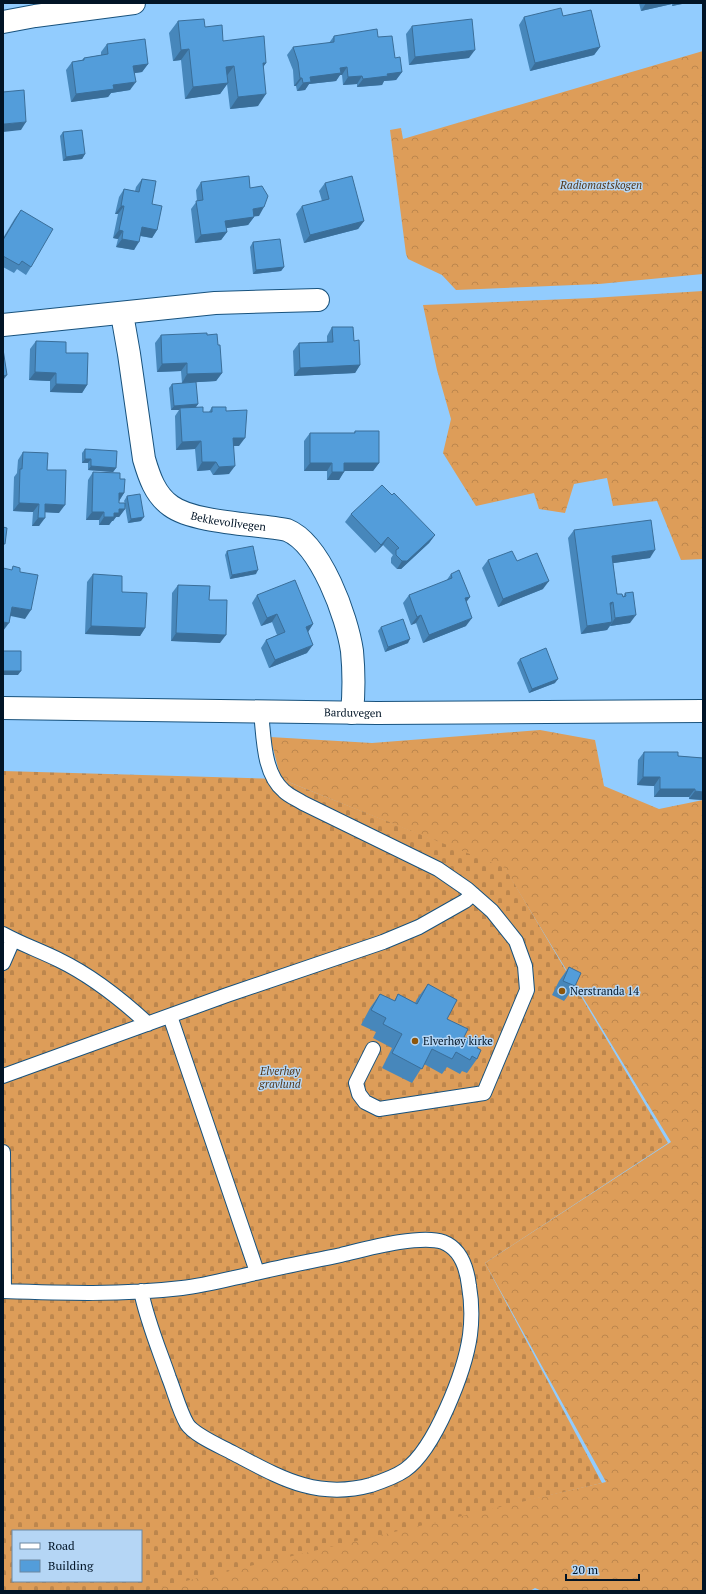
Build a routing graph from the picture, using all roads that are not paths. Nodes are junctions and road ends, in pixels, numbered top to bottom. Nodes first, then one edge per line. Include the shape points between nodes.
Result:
1 (134, 3) edge
2 (3, 22) edge
3 (318, 300) dead end
4 (122, 314) junction
5 (3, 325) edge
6 (3, 708) edge
7 (703, 711) edge
8 (261, 712) junction
9 (352, 712) junction
10 (473, 894) junction
11 (8, 937) edge
12 (3, 963) edge
13 (170, 1016) junction
14 (148, 1024) junction
15 (372, 1049) dead end
16 (3, 1076) edge
17 (3, 1152) edge
18 (257, 1272) junction
19 (4, 1291) edge
20 (141, 1291) junction

1 - 2 street
3 - 4 street via 215,303
4 - 5 street
4 - 9 street, Bekkevollvegen via 144,459 148,475 157,491 177,510 202,518 287,530 295,533 307,544 326,576 347,628 352,651
6 - 8 street, Barduvegen
7 - 9 street, Barduvegen
8 - 9 street, Barduvegen
8 - 10 lane via 267,759 272,776 284,791 303,803 438,869
10 - 13 lane via 419,927 383,942
10 - 15 lane via 492,911 516,941 525,966 527,990 484,1093 380,1109 365,1102 356,1083
11 - 12 lane via 6,959
11 - 14 lane via 59,960 100,984
13 - 14 lane
13 - 18 lane
14 - 16 lane
17 - 19 lane
18 - 20 lane via 211,1284
18 - 20 lane via 410,1241 438,1241 456,1251 464,1265 471,1300 468,1346 437,1428 422,1454 406,1469 387,1480 367,1486 338,1490 316,1489 288,1480 201,1435 191,1428 182,1412 151,1327
19 - 20 lane

